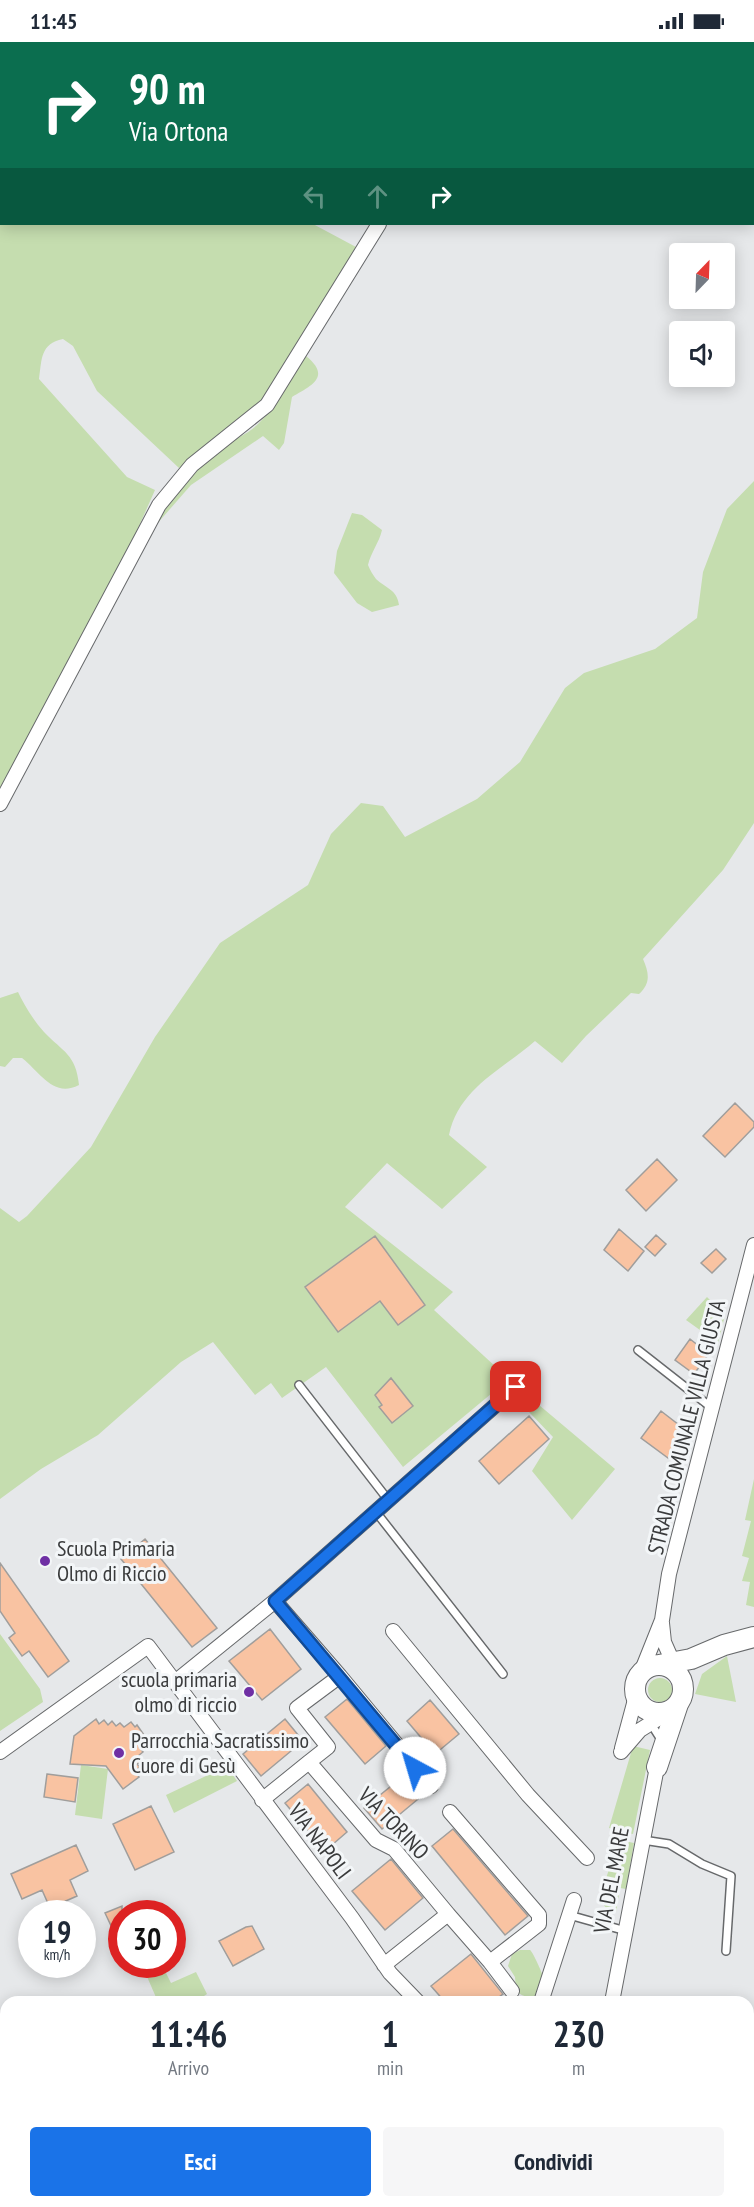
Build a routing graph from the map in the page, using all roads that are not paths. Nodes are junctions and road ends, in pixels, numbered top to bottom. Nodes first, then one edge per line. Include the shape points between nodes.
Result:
1 (378, 225) edge
2 (0, 804) edge
3 (754, 1245) edge
4 (638, 1350) dead end
5 (299, 1385) dead end
6 (516, 1387) dead end
7 (712, 1408) junction
8 (389, 1501) junction
9 (376, 1512) junction
10 (275, 1601) junction
11 (662, 1620) junction
12 (393, 1631) dead end
13 (754, 1637) edge
14 (709, 1653) junction
15 (661, 1670) junction
16 (503, 1674) dead end
17 (340, 1676) junction
18 (176, 1682) junction
19 (636, 1696) junction
20 (677, 1703) junction
21 (0, 1752) edge
22 (309, 1762) junction
23 (657, 1767) joint
24 (430, 1786) dead end
25 (262, 1800) junction
26 (450, 1812) dead end
27 (643, 1840) junction
28 (587, 1858) dead end
29 (574, 1900) dead end
30 (448, 1914) junction
31 (569, 1915) junction
32 (626, 1931) junction
33 (726, 1951) dead end
34 (490, 1962) junction
35 (384, 1965) junction
36 (512, 1991) dead end
37 (412, 1996) edge
38 (543, 1996) edge
39 (613, 1996) edge

1 - 2 street via 267,405 192,465 159,505
3 - 7 street, STRADA COMUNALE VILLA GIUSTA
4 - 7 lane
5 - 8 lane
6 - 8 street
7 - 11 street, STRADA COMUNALE VILLA GIUSTA via 669,1574
8 - 9 street
9 - 10 street
9 - 16 lane
10 - 17 street
10 - 18 street
11 - 15 street
11 - 15 street
12 - 28 street via 528,1795
13 - 14 street
14 - 15 street
14 - 20 street via 695,1666
15 - 19 street via 636,1681
15 - 20 street via 683,1690
17 - 22 street via 297,1708 328,1747
17 - 24 street
18 - 21 street, VIA NAPOLI via 148,1646
18 - 25 street, VIA NAPOLI
19 - 20 street via 650,1712 665,1713
19 - 20 street via 621,1752 640,1730
20 - 23 street via 660,1736
22 - 25 street
22 - 30 street, VIA TORINO via 376,1840 394,1849
23 - 27 street, VIA DEL MARE
25 - 35 street, VIA NAPOLI
26 - 34 street via 539,1915 539,1924
27 - 32 street, VIA DEL MARE
27 - 33 lane via 669,1844 731,1876
29 - 31 street
30 - 34 street, VIA TORINO
30 - 35 street
31 - 32 lane
31 - 38 street
32 - 39 street, VIA DEL MARE
34 - 36 street, VIA TORINO
35 - 37 street, VIA NAPOLI

